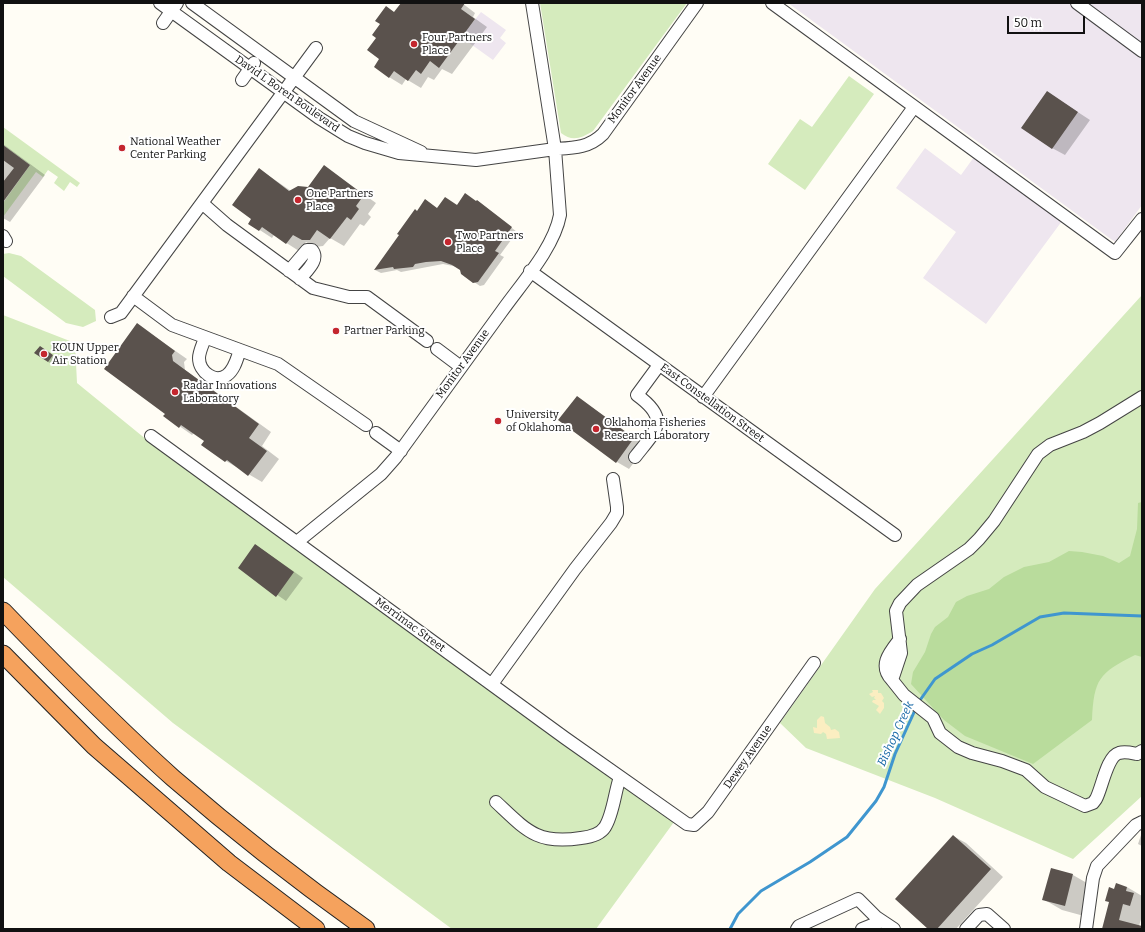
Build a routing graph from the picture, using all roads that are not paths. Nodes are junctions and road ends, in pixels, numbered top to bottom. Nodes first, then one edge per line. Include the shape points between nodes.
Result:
1 (160, 3) edge
2 (192, 3) edge
3 (532, 3) edge
4 (697, 3) edge
5 (772, 3) edge
6 (1077, 3) edge
7 (174, 7) edge
8 (163, 23) dead end
9 (316, 48) dead end
10 (1142, 51) edge
11 (261, 54) junction
12 (250, 69) junction
13 (294, 79) junction
14 (242, 80) dead end
15 (283, 93) junction
16 (914, 107) junction
17 (342, 113) junction
18 (332, 127) junction
19 (555, 149) junction
20 (426, 154) junction
21 (202, 203) junction
22 (1142, 219) edge
23 (289, 271) junction
24 (530, 272) junction
25 (300, 279) junction
26 (133, 296) junction
27 (111, 317) dead end
28 (205, 338) junction
29 (427, 341) dead end
30 (437, 349) dead end
31 (240, 350) junction
32 (659, 365) junction
33 (461, 367) junction
34 (703, 397) junction
35 (1142, 397) edge
36 (366, 425) dead end
37 (376, 433) dead end
38 (151, 436) dead end
39 (401, 451) junction
40 (635, 457) dead end
41 (613, 479) dead end
42 (895, 535) dead end
43 (297, 542) junction
44 (3, 611) edge
45 (3, 654) edge
46 (814, 663) dead end
47 (492, 684) junction
48 (1140, 754) edge
49 (620, 777) junction
50 (496, 802) dead end
51 (670, 813) joint
52 (1142, 822) edge
53 (882, 921) junction
54 (316, 929) edge
55 (366, 929) edge
56 (797, 929) edge
57 (862, 929) edge
58 (894, 929) edge
59 (966, 929) edge
60 (1004, 929) edge
61 (1086, 929) edge

1 - 7 street, David L Boren Boulevard
2 - 11 street, David L Boren Boulevard
3 - 19 street, Monitor Avenue
4 - 19 street, Monitor Avenue via 603,134 582,147
5 - 16 street
6 - 10 street
7 - 8 street
7 - 12 street, David L Boren Boulevard
9 - 13 street
11 - 12 street
11 - 13 street, David L Boren Boulevard
12 - 14 street
12 - 15 street, David L Boren Boulevard
13 - 15 street
13 - 17 street, David L Boren Boulevard
15 - 18 street, David L Boren Boulevard
15 - 21 street
16 - 22 street via 1115,253
16 - 34 street
17 - 18 street
17 - 20 street, David L Boren Boulevard via 371,130
18 - 20 street, David L Boren Boulevard via 378,148 399,154
19 - 20 street, David L Boren Boulevard via 476,160
19 - 24 street, Monitor Avenue via 559,197 558,226
21 - 23 street
21 - 26 street
23 - 25 street
23 - 25 street via 307,250 312,250 315,259
24 - 32 street, East Constellation Street
24 - 33 street, Monitor Avenue
25 - 29 street via 313,288 349,298 367,297
26 - 27 street via 121,314
26 - 28 street via 172,325
28 - 31 street
28 - 31 street via 199,362 201,369 211,377 227,375 234,367
30 - 33 street
31 - 36 street via 282,366
32 - 34 street, East Constellation Street
32 - 40 street via 637,395 650,405 657,416 657,425
33 - 39 street, Monitor Avenue
34 - 42 street, East Constellation Street
35 - 48 street via 1100,423 1050,445 1038,454 994,521 979,539 969,549 917,585 900,603 896,611 900,639 899,662 892,680 904,695 933,718 940,733 958,747 1026,770 1045,787 1085,806 1096,799 1109,762 1115,754
37 - 39 street
38 - 43 street, Merrimac Street
39 - 43 street, Monitor Avenue via 381,474
41 - 47 street via 617,513
43 - 47 street, Merrimac Street
44 - 55 highway via 77,688 173,778 260,849
45 - 54 highway via 94,746 228,863
46 - 51 street, Dewey Avenue via 720,796 698,822 690,825
47 - 49 street, Merrimac Street
49 - 50 street via 606,827 593,836 552,840 538,837 521,826
49 - 51 street, Merrimac Street
52 - 61 street via 1136,825 1097,866
53 - 56 street via 858,899
53 - 57 street
53 - 58 street
59 - 60 street via 979,915 987,914

